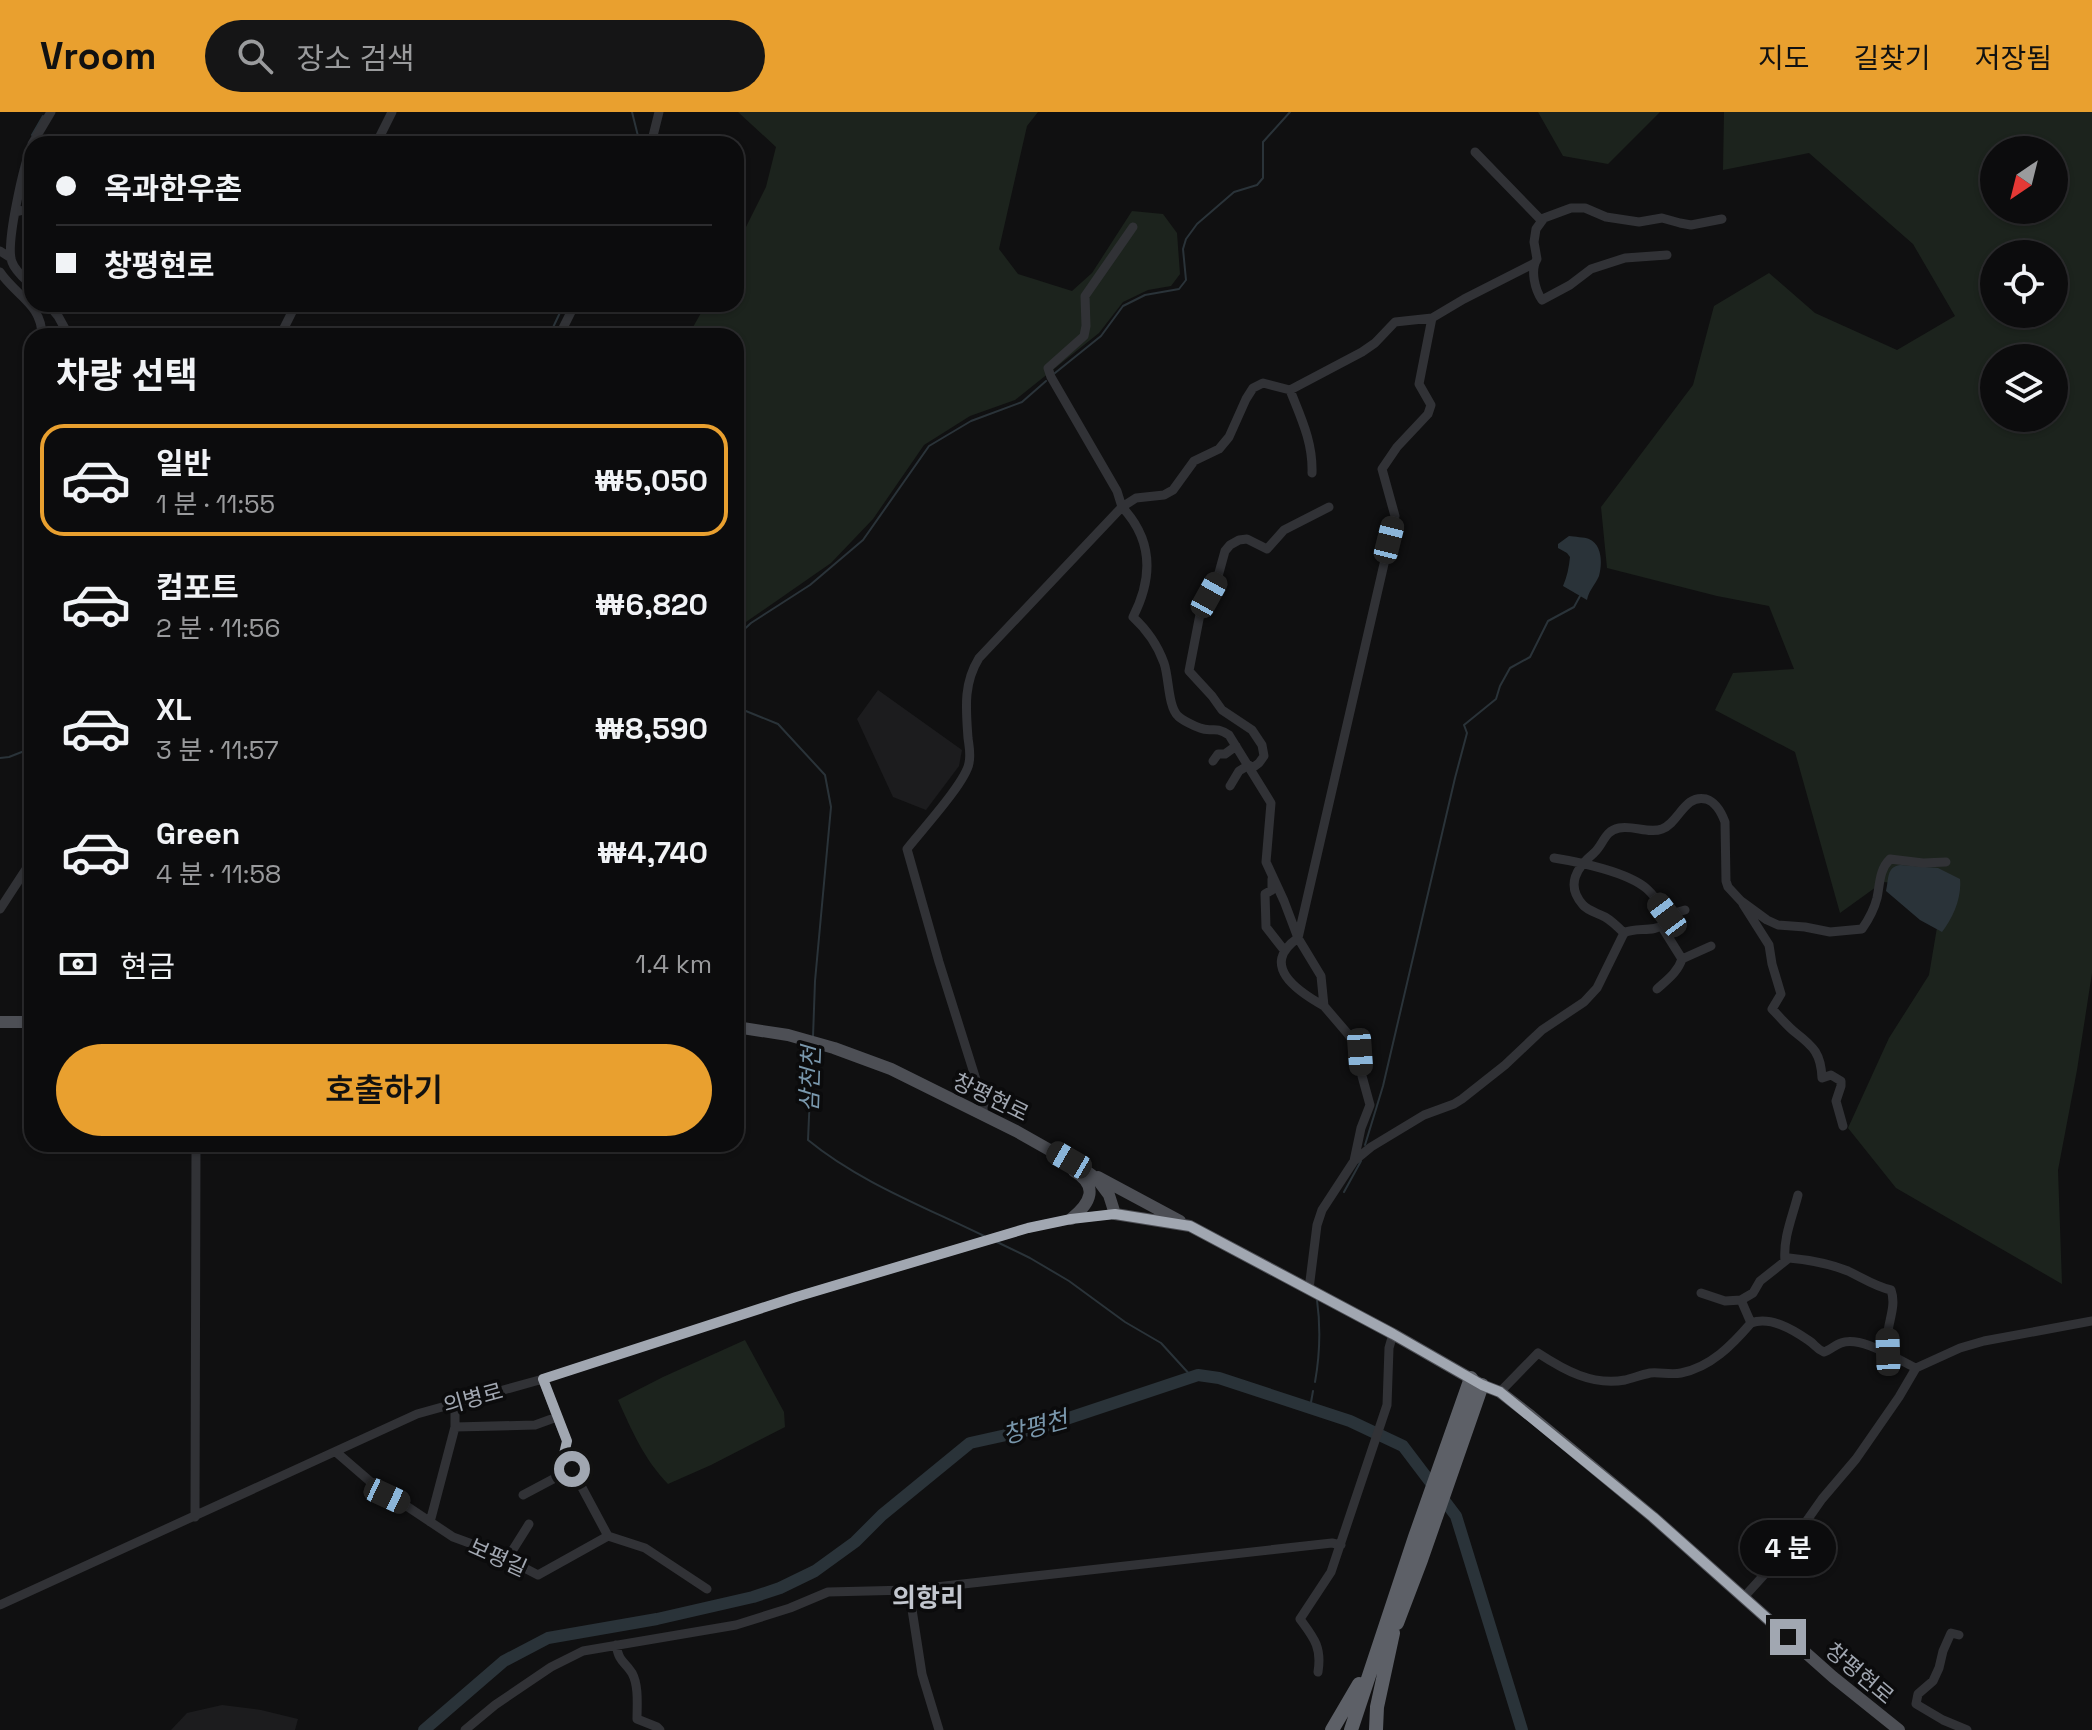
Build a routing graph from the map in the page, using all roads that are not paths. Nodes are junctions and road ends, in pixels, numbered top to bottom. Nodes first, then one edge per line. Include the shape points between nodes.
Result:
1 (51, 112) edge
2 (392, 112) edge
3 (659, 112) edge
4 (37, 136) edge
5 (380, 136) edge
6 (653, 136) edge
7 (1475, 152) dead end
8 (24, 178) edge
9 (24, 210) edge
10 (16, 212) junction
11 (1722, 219) dead end
12 (1542, 221) junction
13 (1133, 227) dead end
14 (0, 251) edge
15 (1667, 255) dead end
16 (11, 258) junction
17 (1533, 264) junction
18 (0, 272) edge
19 (24, 278) edge
20 (24, 298) edge
21 (1432, 318) junction
22 (1290, 390) junction
23 (1312, 473) dead end
24 (1122, 507) junction
25 (1329, 507) dead end
26 (1236, 746) junction
27 (1213, 761) dead end
28 (1250, 767) junction
29 (1230, 786) dead end
30 (1554, 858) dead end
31 (1946, 862) dead end
32 (1581, 863) junction
33 (24, 872) edge
34 (1272, 878) junction
35 (1741, 901) junction
36 (0, 909) edge
37 (1685, 910) dead end
38 (1667, 915) junction
39 (1662, 927) junction
40 (1624, 933) junction
41 (1298, 938) junction
42 (1711, 946) dead end
43 (1284, 950) junction
44 (1682, 959) junction
45 (1657, 989) dead end
46 (1324, 1006) junction
47 (0, 1022) edge
48 (24, 1022) edge
49 (744, 1028) edge
50 (982, 1115) junction
51 (1843, 1126) dead end
52 (1037, 1142) junction
53 (196, 1152) edge
54 (1354, 1161) junction
55 (1085, 1170) junction
56 (1798, 1195) dead end
57 (1115, 1214) junction
58 (1071, 1219) junction
59 (1190, 1226) junction
60 (1785, 1261) junction
61 (1309, 1289) junction
62 (1701, 1293) dead end
63 (1741, 1300) junction
64 (2092, 1321) edge
65 (1751, 1323) junction
66 (1393, 1334) junction
67 (1888, 1352) junction
68 (1916, 1368) junction
69 (543, 1379) junction
70 (1476, 1381) junction
71 (1500, 1392) junction
72 (455, 1404) junction
73 (557, 1417) junction
74 (455, 1427) junction
75 (336, 1452) junction
76 (572, 1469) junction
77 (523, 1495) dead end
78 (195, 1517) junction
79 (430, 1522) junction
80 (529, 1524) dead end
81 (608, 1536) junction
82 (1341, 1545) junction
83 (507, 1559) junction
84 (707, 1589) dead end
85 (909, 1590) junction
86 (1744, 1597) junction
87 (0, 1605) edge
88 (1390, 1631) junction
89 (1959, 1635) dead end
90 (616, 1645) junction
91 (1318, 1672) dead end
92 (1890, 1728) edge
93 (465, 1730) edge
94 (660, 1730) edge
95 (939, 1730) edge
96 (1332, 1730) edge
97 (1351, 1730) edge
98 (1361, 1730) edge
99 (1376, 1730) edge
100 (1967, 1730) edge

1 - 4 street
2 - 5 street
3 - 6 street
7 - 12 street
8 - 10 street
9 - 10 street
10 - 16 street
11 - 12 street via 1691,225 1662,218 1639,222 1571,208
12 - 17 street via 1536,229
13 - 24 street via 1085,296 1084,336 1048,368
14 - 16 street
15 - 17 street via 1625,258 1591,269 1542,300
16 - 19 street
17 - 21 street
18 - 20 street
21 - 22 street via 1395,322 1362,352
21 - 41 street via 1419,384 1431,405 1382,469 1395,516
22 - 23 street via 1307,430
22 - 24 street via 1263,383 1253,388 1219,449 1194,461 1173,490 1136,498
24 - 26 street via 1134,519 1148,562 1143,598 1133,617 1163,659 1177,716 1202,730 1220,728
24 - 50 street via 979,658 966,696 969,766 907,849 984,1105
25 - 28 street via 1284,530 1267,549 1247,539 1230,545 1201,609 1189,671 1262,745 1264,756
26 - 27 street
26 - 28 street
28 - 29 street via 1239,771
28 - 34 street via 1271,803 1266,862
30 - 32 street
31 - 35 street via 1890,859 1862,929 1830,932 1778,925
32 - 35 street via 1613,829 1663,829 1692,801 1706,799 1725,822 1726,881
32 - 38 street via 1644,886
32 - 40 street via 1574,878 1582,905
33 - 36 street
34 - 41 street
34 - 43 street via 1272,890 1265,894 1266,927
35 - 51 street via 1769,945 1781,994 1772,1009 1810,1043 1822,1078 1831,1075 1841,1081 1836,1101
37 - 38 street
38 - 39 street
39 - 40 street
39 - 44 street
40 - 54 street via 1597,988 1584,1002 1542,1030 1462,1099 1424,1115
41 - 43 street
41 - 46 street via 1321,976
42 - 44 street
43 - 46 street via 1281,963 1286,975
44 - 45 street
46 - 54 street via 1360,1052 1370,1105
47 - 48 main road
49 - 50 main road, 창평현로 via 834,1048 891,1069
50 - 52 main road, 창평현로
52 - 55 main road, 창평현로
52 - 58 main road via 1088,1185 1084,1209
53 - 78 street
54 - 61 street via 1322,1210
55 - 57 main road, 창평현로 via 1109,1195
55 - 59 main road
56 - 60 street via 1786,1234
57 - 58 street
57 - 59 main road, 창평현로
58 - 69 street, 의병로 via 796,1297
59 - 61 main road, 창평현로
60 - 63 street
60 - 67 street via 1818,1260 1891,1290
61 - 66 main road, 창평현로
62 - 63 street
63 - 65 street
64 - 68 street via 1984,1341
65 - 67 street via 1783,1326 1824,1352 1844,1341
65 - 71 street via 1728,1349 1679,1373 1604,1381 1571,1373 1538,1353
66 - 70 main road, 창평현로
66 - 82 street via 1387,1405
67 - 68 street
68 - 86 street via 1856,1459
69 - 72 street, 의병로
69 - 73 street
70 - 71 main road, 창평현로
70 - 88 highway via 1454,1465
70 - 88 highway via 1415,1537
71 - 86 main road, 창평현로
72 - 74 street
72 - 75 street, 의병로 via 417,1414
73 - 74 street via 535,1425
73 - 76 street
74 - 79 street
75 - 78 street, 의병로
75 - 79 street, 보평길 via 387,1496
76 - 77 street
76 - 81 street
78 - 87 street, 의병로
79 - 83 street, 보평길
80 - 83 street
81 - 83 street, 보평길 via 538,1575
81 - 84 street via 645,1548
82 - 85 street
82 - 91 street via 1331,1572 1300,1619 1321,1657
85 - 90 street via 828,1592 727,1627
85 - 95 street via 922,1674
86 - 92 main road, 창평현로
88 - 96 highway
88 - 97 highway
88 - 98 highway
88 - 99 highway
89 - 100 street via 1951,1633 1933,1681 1918,1694 1916,1704
90 - 93 street via 583,1651 551,1667
90 - 94 street via 633,1675 637,1719

